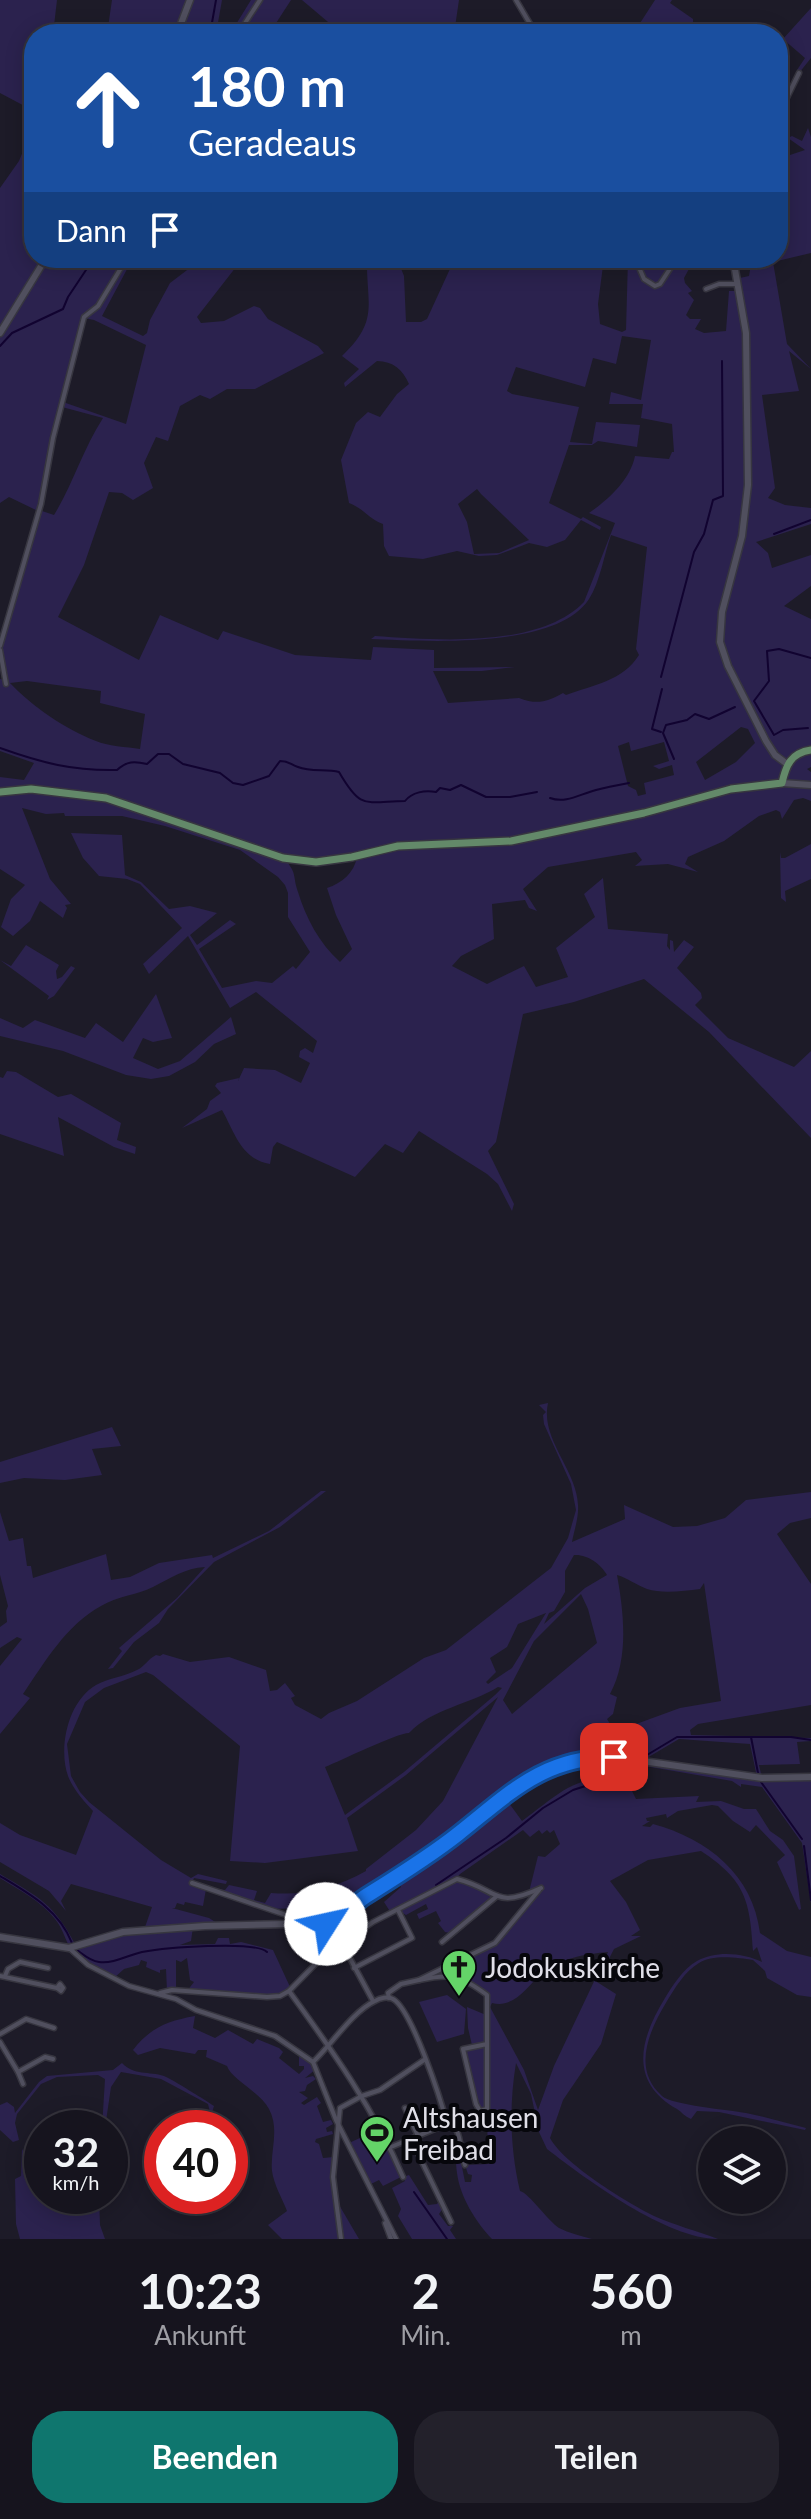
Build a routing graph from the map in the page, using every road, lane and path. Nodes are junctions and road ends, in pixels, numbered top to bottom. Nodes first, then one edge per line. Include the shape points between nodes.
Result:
1 (190, 0) edge
2 (260, 0) edge
3 (516, 0) edge
4 (181, 24) edge
5 (244, 24) edge
6 (530, 24) edge
7 (799, 73) dead end
8 (788, 96) edge
9 (40, 268) edge
10 (121, 268) edge
11 (639, 268) edge
12 (670, 268) edge
13 (734, 268) edge
14 (736, 284) junction
15 (706, 289) dead end
16 (0, 333) edge
17 (0, 648) edge
18 (6, 684) dead end
19 (811, 750) edge
20 (786, 767) junction
21 (782, 783) junction
22 (808, 784) edge
23 (0, 792) edge
24 (811, 1777) edge
25 (192, 1883) dead end
26 (497, 1896) junction
27 (398, 1910) junction
28 (292, 1922) junction
29 (331, 1923) junction
30 (0, 1937) edge
31 (341, 1942) junction
32 (442, 1942) dead end
33 (69, 1948) junction
34 (48, 1968) dead end
35 (354, 1968) junction
36 (2, 1976) edge
37 (419, 1980) junction
38 (57, 1988) dead end
39 (289, 1991) junction
40 (157, 1993) junction
41 (389, 1998) junction
42 (373, 2001) junction
43 (54, 2028) dead end
44 (0, 2034) edge
45 (0, 2042) edge
46 (487, 2044) junction
47 (330, 2046) junction
48 (53, 2059) dead end
49 (425, 2059) junction
50 (313, 2062) junction
51 (18, 2072) junction
52 (23, 2084) dead end
53 (362, 2096) junction
54 (405, 2108) dead end
55 (447, 2122) junction
56 (339, 2127) junction
57 (418, 2136) junction
58 (411, 2139) junction
59 (391, 2147) junction
60 (465, 2165) dead end
61 (403, 2177) dead end
62 (451, 2222) dead end
63 (341, 2239) edge
64 (394, 2239) edge

1 - 4 street
2 - 5 street
3 - 6 street
7 - 8 street
9 - 16 street
10 - 17 street via 98,306 84,317 41,504
11 - 12 street via 655,286
13 - 14 street
14 - 15 street
14 - 20 street via 746,333 748,485 720,642 766,741
17 - 18 street
19 - 20 main road via 798,753
20 - 21 main road
20 - 22 street via 793,780
21 - 22 street
21 - 23 main road via 731,789 523,839 398,846 316,862 283,858 106,798 31,789
24 - 29 street via 762,1778 614,1757 559,1764 534,1775
25 - 28 street via 286,1915
26 - 27 street via 457,1879
26 - 32 street
26 - 37 street via 515,1899 541,1888 495,1943
27 - 31 street
27 - 35 street via 412,1938
28 - 29 street
28 - 33 street via 123,1932
29 - 31 street
30 - 33 street
31 - 35 street
31 - 39 street
33 - 40 street via 96,1969 143,1992
34 - 36 street via 20,1962
35 - 42 street
36 - 38 street
37 - 41 street via 401,1984 388,1993
37 - 46 street via 454,1975 487,1995
39 - 40 street via 271,1997
39 - 47 street
40 - 50 street via 275,2036
41 - 42 street
41 - 49 street via 410,2022
42 - 47 street
43 - 44 street via 26,2019
45 - 51 street
46 - 46 street via 487,2109 477,2109 463,2049
47 - 50 street
47 - 53 street
48 - 51 street via 45,2057
49 - 53 street
49 - 55 street
50 - 56 street
51 - 52 street
53 - 56 street via 340,2108
53 - 59 street
54 - 57 street
55 - 57 street
55 - 60 street via 459,2134
56 - 63 street via 333,2177
56 - 64 street
57 - 58 street
58 - 59 street
58 - 62 street
59 - 61 street

